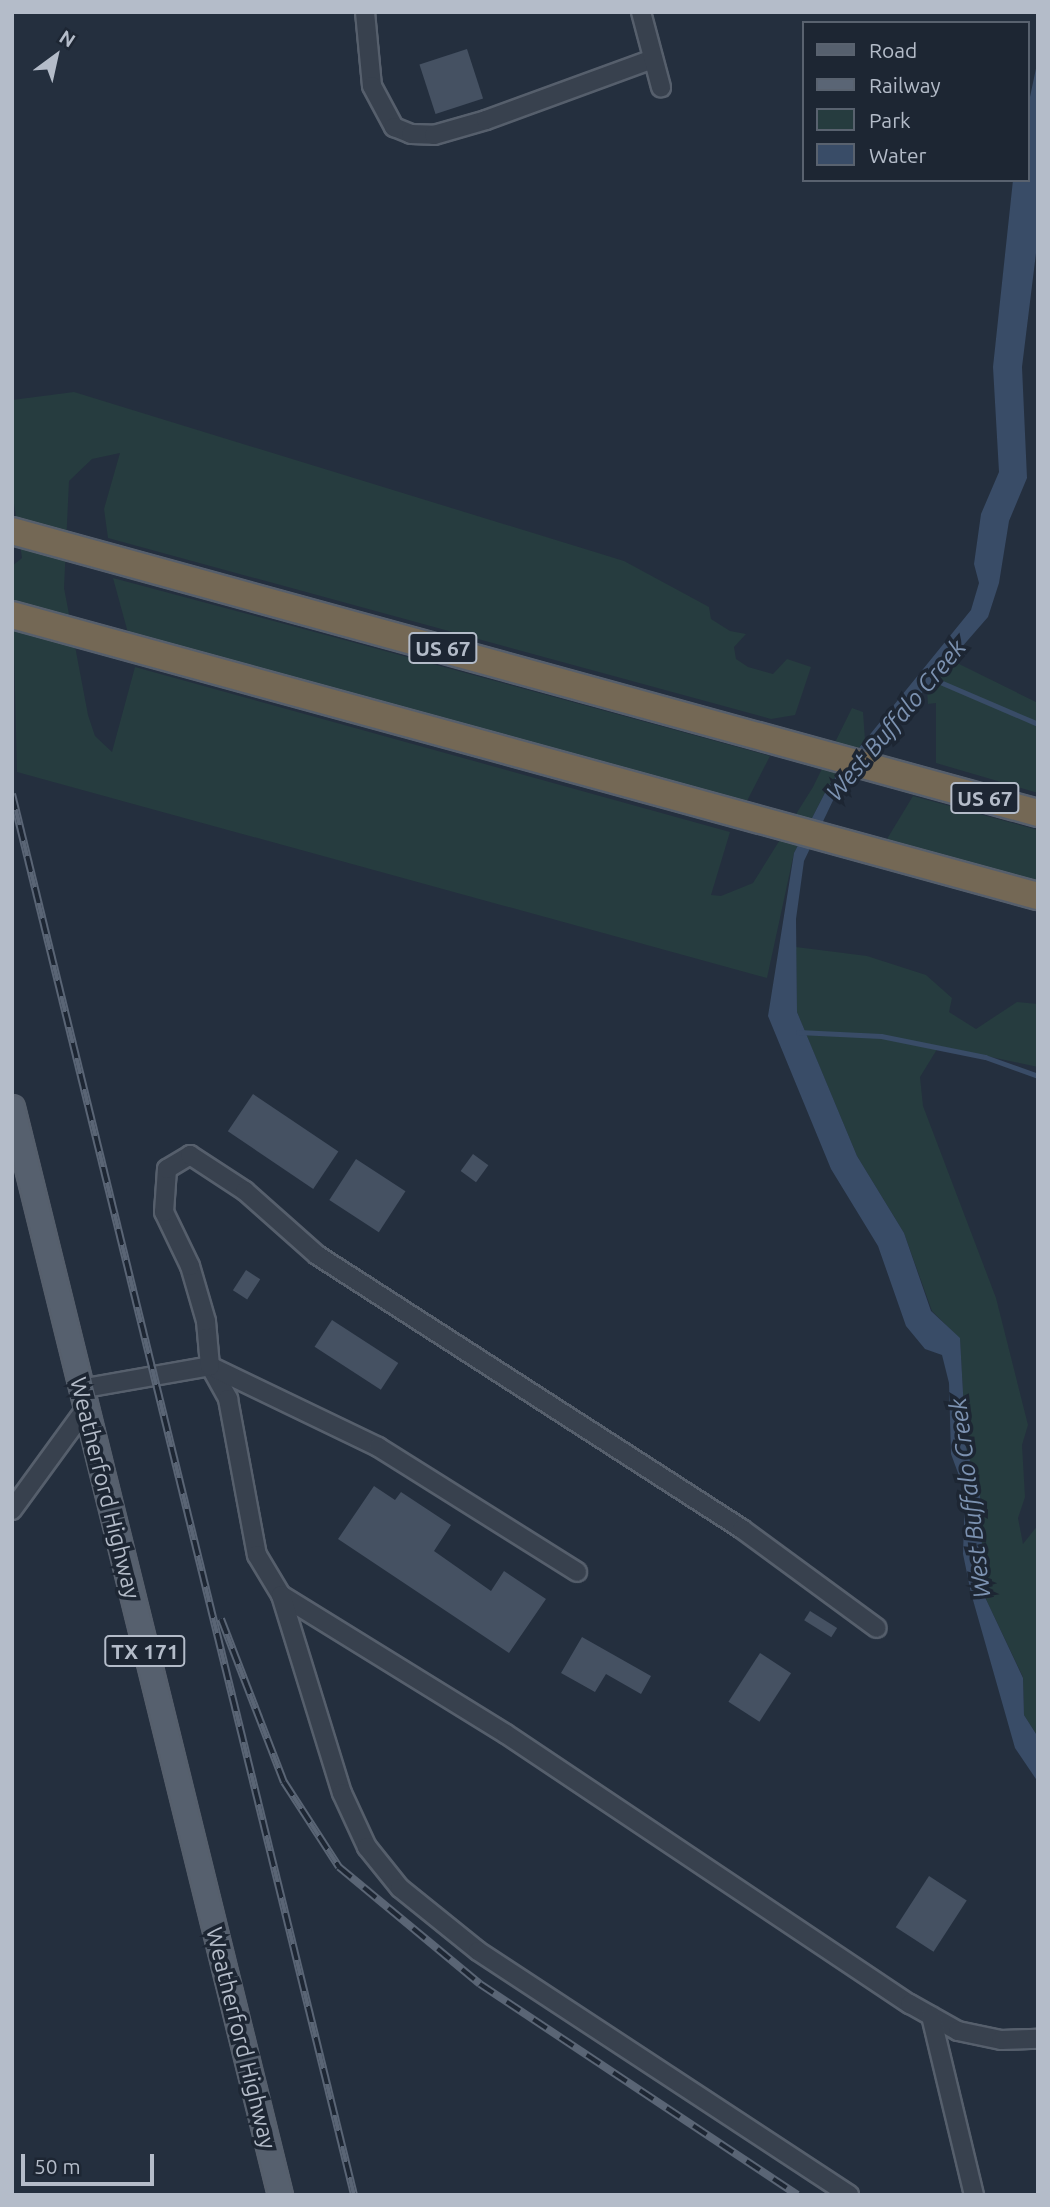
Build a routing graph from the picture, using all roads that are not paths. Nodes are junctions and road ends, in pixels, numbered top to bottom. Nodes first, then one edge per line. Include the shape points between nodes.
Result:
1 (365, 12) edge
2 (641, 12) edge
3 (653, 59) junction
4 (661, 87) dead end
5 (12, 531) edge
6 (12, 615) edge
7 (1038, 813) edge
8 (1038, 896) edge
9 (12, 1107) edge
10 (210, 1366) junction
11 (83, 1400) junction
12 (12, 1510) edge
13 (577, 1572) dead end
14 (281, 1595) junction
15 (877, 1628) dead end
16 (931, 2016) junction
17 (1038, 2039) edge
18 (280, 2195) edge
19 (849, 2195) edge
20 (974, 2195) edge

1 - 3 street via 372,86 394,127 411,134 433,135 486,120
2 - 3 street
3 - 4 street
5 - 7 highway, US 67
6 - 8 highway
9 - 11 main road, Weatherford Highway / TX 171
10 - 11 street
10 - 13 street via 377,1447
10 - 14 street via 228,1399 257,1555
10 - 15 street via 206,1321 190,1266 164,1212 167,1169 190,1155 245,1191 317,1255 742,1529
11 - 12 street
11 - 18 main road, Weatherford Highway / TX 171
14 - 16 street via 506,1734
14 - 19 street via 342,1793 367,1847 400,1888 478,1951
16 - 17 street via 958,2031
16 - 20 street

